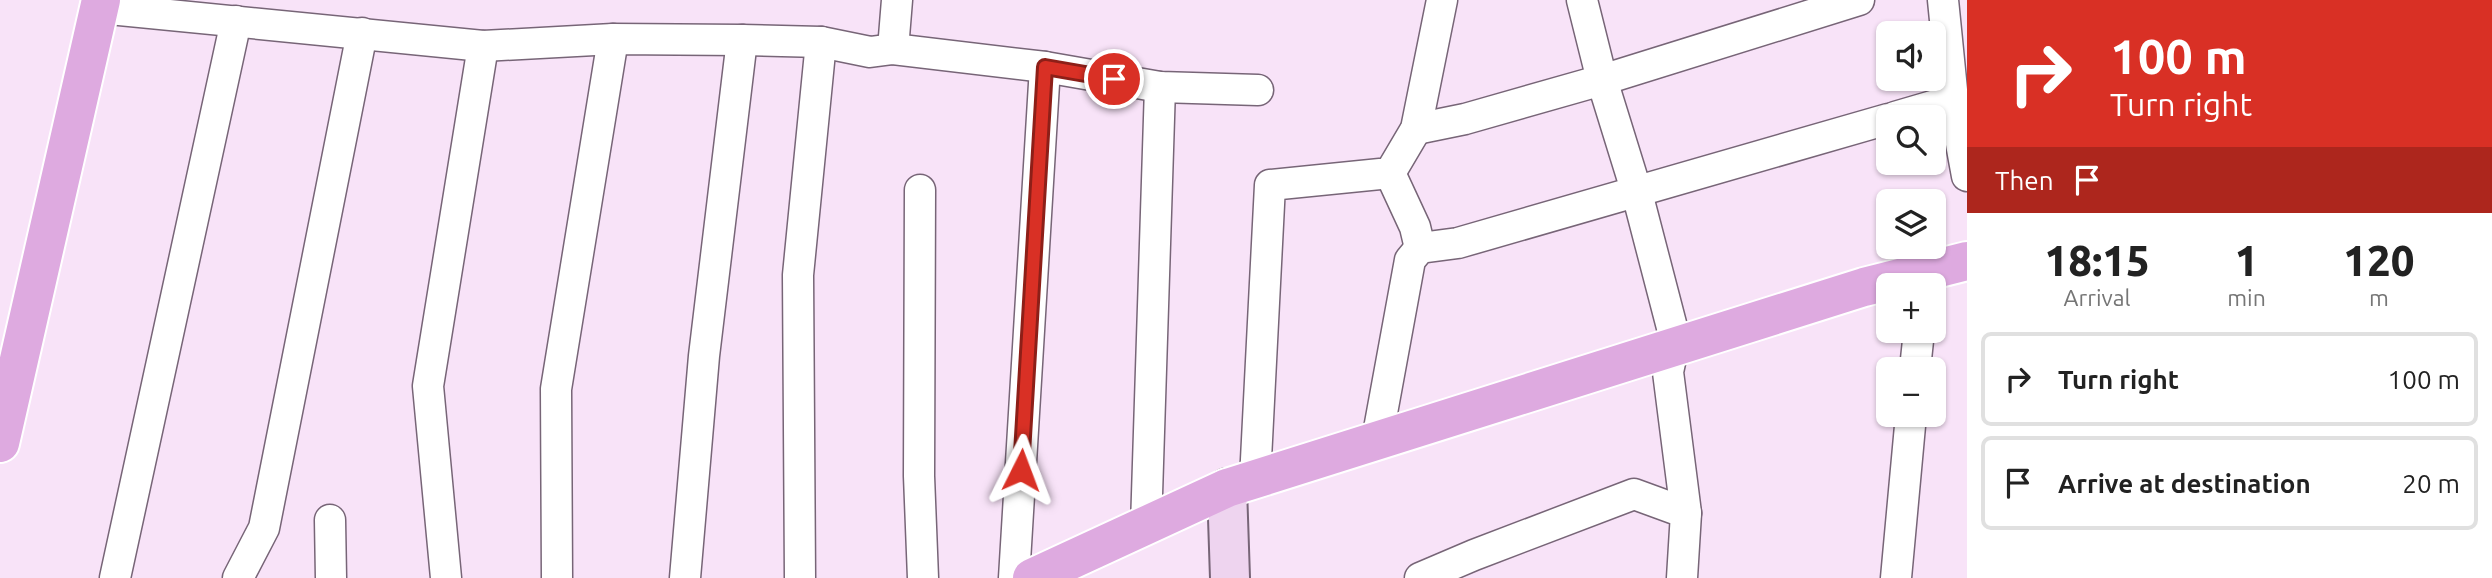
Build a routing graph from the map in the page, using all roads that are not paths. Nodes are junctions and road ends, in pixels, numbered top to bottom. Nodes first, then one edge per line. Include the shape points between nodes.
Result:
1 (897, 0) edge
2 (1443, 0) edge
3 (1582, 0) edge
4 (1859, 0) edge
5 (1943, 0) edge
6 (100, 4) edge
7 (236, 20) junction
8 (362, 33) junction
9 (613, 39) junction
10 (742, 40) junction
11 (1958, 40) edge
12 (821, 42) junction
13 (483, 46) junction
14 (893, 49) junction
15 (1045, 67) junction
16 (1602, 80) junction
17 (1160, 87) junction
18 (1258, 90) dead end
19 (1953, 100) junction
20 (1936, 105) edge
21 (1876, 123) edge
22 (1416, 129) junction
23 (1390, 173) junction
24 (1967, 176) edge
25 (920, 191) dead end
26 (1637, 193) junction
27 (1420, 247) junction
28 (1967, 261) edge
29 (1938, 273) edge
30 (1876, 285) edge
31 (1674, 347) junction
32 (1910, 427) edge
33 (1377, 440) junction
34 (0, 443) edge
35 (1234, 486) junction
36 (1686, 513) junction
37 (330, 520) dead end
38 (1146, 526) junction
39 (115, 578) edge
40 (238, 578) edge
41 (331, 578) edge
42 (446, 578) edge
43 (557, 578) edge
44 (685, 578) edge
45 (800, 578) edge
46 (923, 578) edge
47 (1014, 578) edge
48 (1032, 578) edge
49 (1222, 578) edge
50 (1230, 578) edge
51 (1420, 578) edge
52 (1682, 578) edge
53 (1896, 578) edge

1 - 14 street
2 - 22 street
3 - 16 street
4 - 16 street
5 - 11 street
6 - 7 street
6 - 34 main road
7 - 8 street
7 - 39 street
8 - 13 street
8 - 40 street via 264,528
9 - 10 street
9 - 13 street
9 - 43 street via 556,388
10 - 12 street
10 - 44 street via 704,356
11 - 19 street
12 - 14 street via 870,52
12 - 45 street via 798,275
13 - 42 street via 428,386
14 - 15 street
15 - 17 street
15 - 47 street
16 - 22 street
16 - 26 street
17 - 18 street
17 - 38 street
19 - 20 street
19 - 24 street
21 - 26 street
22 - 23 street
23 - 27 street
23 - 35 street via 1270,185
25 - 46 street
26 - 27 street via 1458,243
26 - 31 street
27 - 33 street via 1410,260
28 - 29 main road
30 - 31 main road
31 - 33 main road
31 - 36 street via 1668,372
32 - 53 street
33 - 35 main road
35 - 38 main road
35 - 49 street
35 - 50 street
36 - 51 street via 1634,494
36 - 52 street
37 - 41 street
38 - 48 main road

